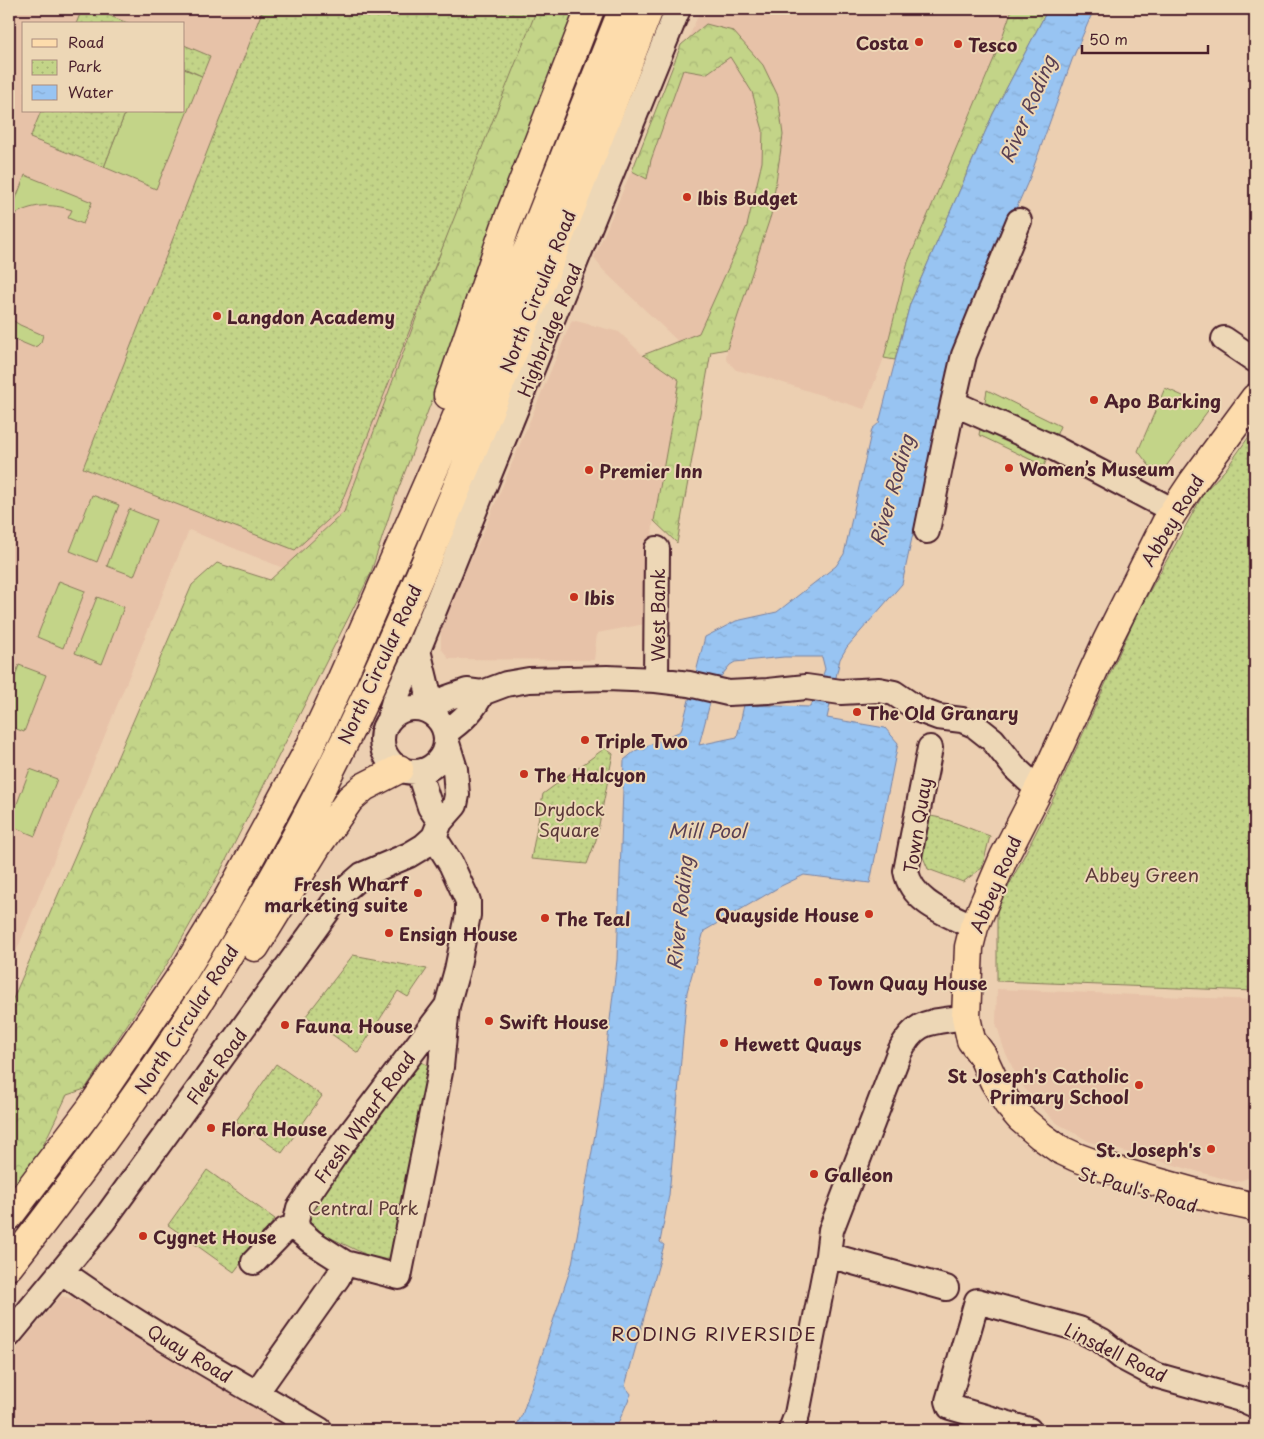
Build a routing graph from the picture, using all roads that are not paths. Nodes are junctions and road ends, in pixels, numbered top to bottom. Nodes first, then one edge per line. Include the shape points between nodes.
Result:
1 (590, 9) edge
2 (623, 9) edge
3 (649, 9) edge
4 (678, 9) edge
5 (1019, 220) dead end
6 (544, 244) junction
7 (1224, 339) dead end
8 (1255, 360) edge
9 (1255, 398) edge
10 (953, 403) junction
11 (1174, 511) junction
12 (927, 531) dead end
13 (657, 548) dead end
14 (378, 600) junction
15 (418, 650) junction
16 (673, 682) junction
17 (482, 694) junction
18 (427, 710) junction
19 (389, 719) junction
20 (446, 738) junction
21 (930, 748) dead end
22 (409, 771) junction
23 (1040, 786) junction
24 (437, 829) junction
25 (974, 927) junction
26 (969, 1028) junction
27 (434, 1040) junction
28 (1255, 1207) edge
29 (9, 1216) edge
30 (1255, 1225) edge
31 (297, 1226) junction
32 (828, 1255) junction
33 (254, 1262) dead end
34 (9, 1266) edge
35 (355, 1266) junction
36 (62, 1272) junction
37 (9, 1275) edge
38 (946, 1288) dead end
39 (9, 1335) edge
40 (256, 1393) junction
41 (1255, 1404) edge
42 (305, 1427) edge
43 (1018, 1429) edge
44 (791, 1430) edge

1 - 14 main road via 506,228
2 - 6 main road, North Circular Road
3 - 6 main road, North Circular Road
4 - 15 street, Highbridge Road
5 - 10 street via 964,355
6 - 14 main road, North Circular Road
6 - 34 main road, North Circular Road via 438,532 386,654 291,845 221,968 174,1039 80,1174
7 - 8 street
9 - 11 main road, Abbey Road
10 - 11 street via 1056,449
10 - 12 street
11 - 23 main road, Abbey Road via 1111,632
13 - 16 street, West Bank
14 - 29 main road, North Circular Road via 309,748 225,904 91,1108
15 - 18 street via 428,691
15 - 19 street, Highbridge Road
16 - 17 street via 607,678 529,680 506,684
16 - 23 street via 718,692 812,687 841,692 879,690 894,693 938,717 974,725 993,740 1016,769
17 - 18 street via 467,691
17 - 20 street
18 - 19 street via 406,708
18 - 20 street via 442,723
19 - 22 street via 382,736 385,756 391,764
20 - 22 street via 444,753 438,762 430,769
20 - 24 street, Fleet Road via 455,769 457,795 455,805
21 - 25 street, Town Quay via 906,871 908,882 928,904
22 - 24 street via 430,807
22 - 37 main road via 364,787 338,814 166,1081 119,1144
23 - 25 main road, Abbey Road via 1004,857
24 - 27 street, Fresh Wharf Road via 468,901 468,915 457,970
24 - 36 street, Fleet Road via 424,846 362,875 340,894 104,1220
25 - 26 main road, Abbey Road via 967,959
26 - 28 main road, St Paul's Road via 1008,1104 1040,1136 1059,1149 1103,1167
26 - 30 main road, St Paul's Road via 970,1060 983,1088 997,1110 1031,1146 1052,1160 1099,1180 1214,1210
26 - 32 street via 918,1027 907,1037 831,1230
27 - 31 street, Fresh Wharf Road via 341,1146 299,1208
27 - 35 street via 399,1277
31 - 33 street via 285,1230
31 - 35 street via 312,1242
32 - 38 street
32 - 44 street via 797,1414
35 - 40 street via 338,1277
36 - 39 street, Fleet Road
36 - 40 street, Quay Road
40 - 42 street, Quay Road
41 - 43 street, Linsdell Road via 1155,1375 1079,1329 977,1301 948,1400 950,1407

